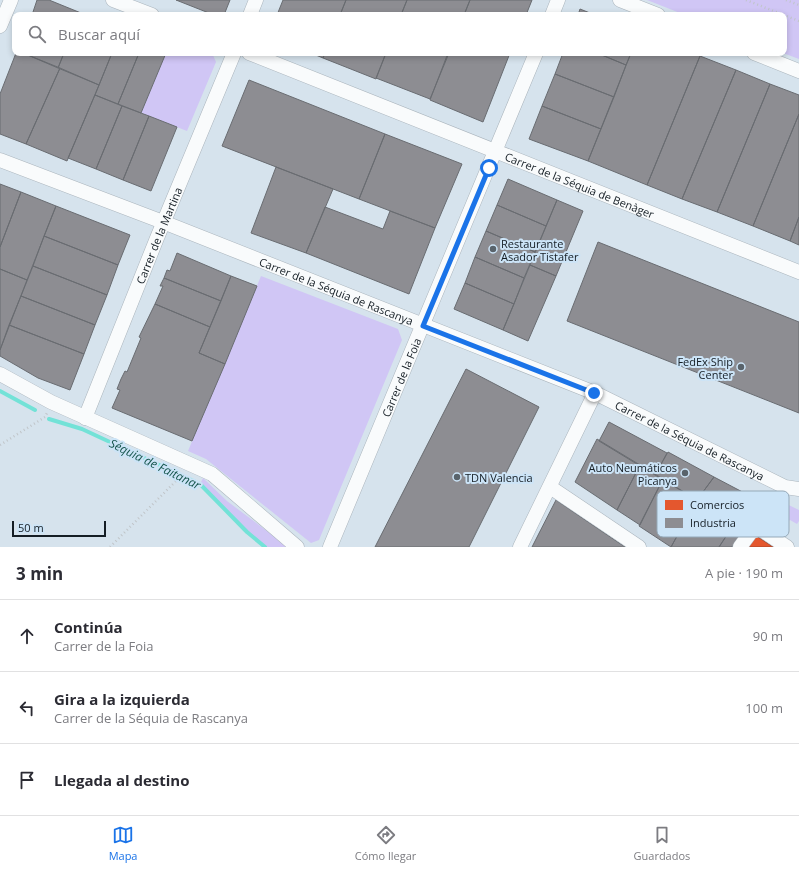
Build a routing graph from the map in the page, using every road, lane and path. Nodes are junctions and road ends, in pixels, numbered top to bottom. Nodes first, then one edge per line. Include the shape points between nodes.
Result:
1 (11, 0) edge
2 (113, 0) edge
3 (256, 0) edge
4 (558, 0) edge
5 (620, 0) edge
6 (746, 0) edge
7 (786, 0) edge
8 (799, 5) edge
9 (144, 12) edge
10 (251, 12) edge
11 (553, 12) edge
12 (650, 12) edge
13 (776, 12) edge
14 (787, 16) edge
15 (799, 21) edge
16 (0, 26) edge
17 (233, 56) edge
18 (256, 56) edge
19 (535, 56) edge
20 (762, 56) edge
21 (799, 71) edge
22 (496, 152) junction
23 (0, 160) edge
24 (163, 222) junction
25 (799, 272) edge
26 (423, 326) junction
27 (0, 374) edge
28 (594, 393) junction
29 (50, 402) junction
30 (85, 418) junction
31 (0, 445) edge
32 (177, 480) dead end
33 (550, 488) junction
34 (799, 489) edge
35 (748, 537) edge
36 (772, 537) edge
37 (110, 547) edge
38 (297, 547) edge
39 (330, 547) edge
40 (520, 547) edge
41 (639, 547) edge
42 (740, 547) edge
43 (787, 547) edge

1 - 16 street
2 - 9 street
3 - 10 street
4 - 11 street
5 - 12 street
6 - 13 path
7 - 8 path
14 - 15 path
17 - 24 street, Carrer de la Martina
18 - 22 street, Carrer de la Séquia de Benàger
19 - 22 street, Carrer de la Foia
20 - 21 street
22 - 25 street, Carrer de la Séquia de Benàger
22 - 26 street, Carrer de la Foia
23 - 24 street, Carrer de la Séquia de Rascanya
24 - 26 street, Carrer de la Séquia de Rascanya
24 - 30 street, Carrer de la Martina
26 - 28 street, Carrer de la Séquia de Rascanya
26 - 39 street, Carrer de la Foia
27 - 29 street
28 - 33 street
28 - 34 street, Carrer de la Séquia de Rascanya via 785,487
29 - 30 street
29 - 31 path via 45,417
30 - 38 street via 212,474
32 - 37 path
33 - 40 street
33 - 41 street
35 - 42 street
36 - 43 street

